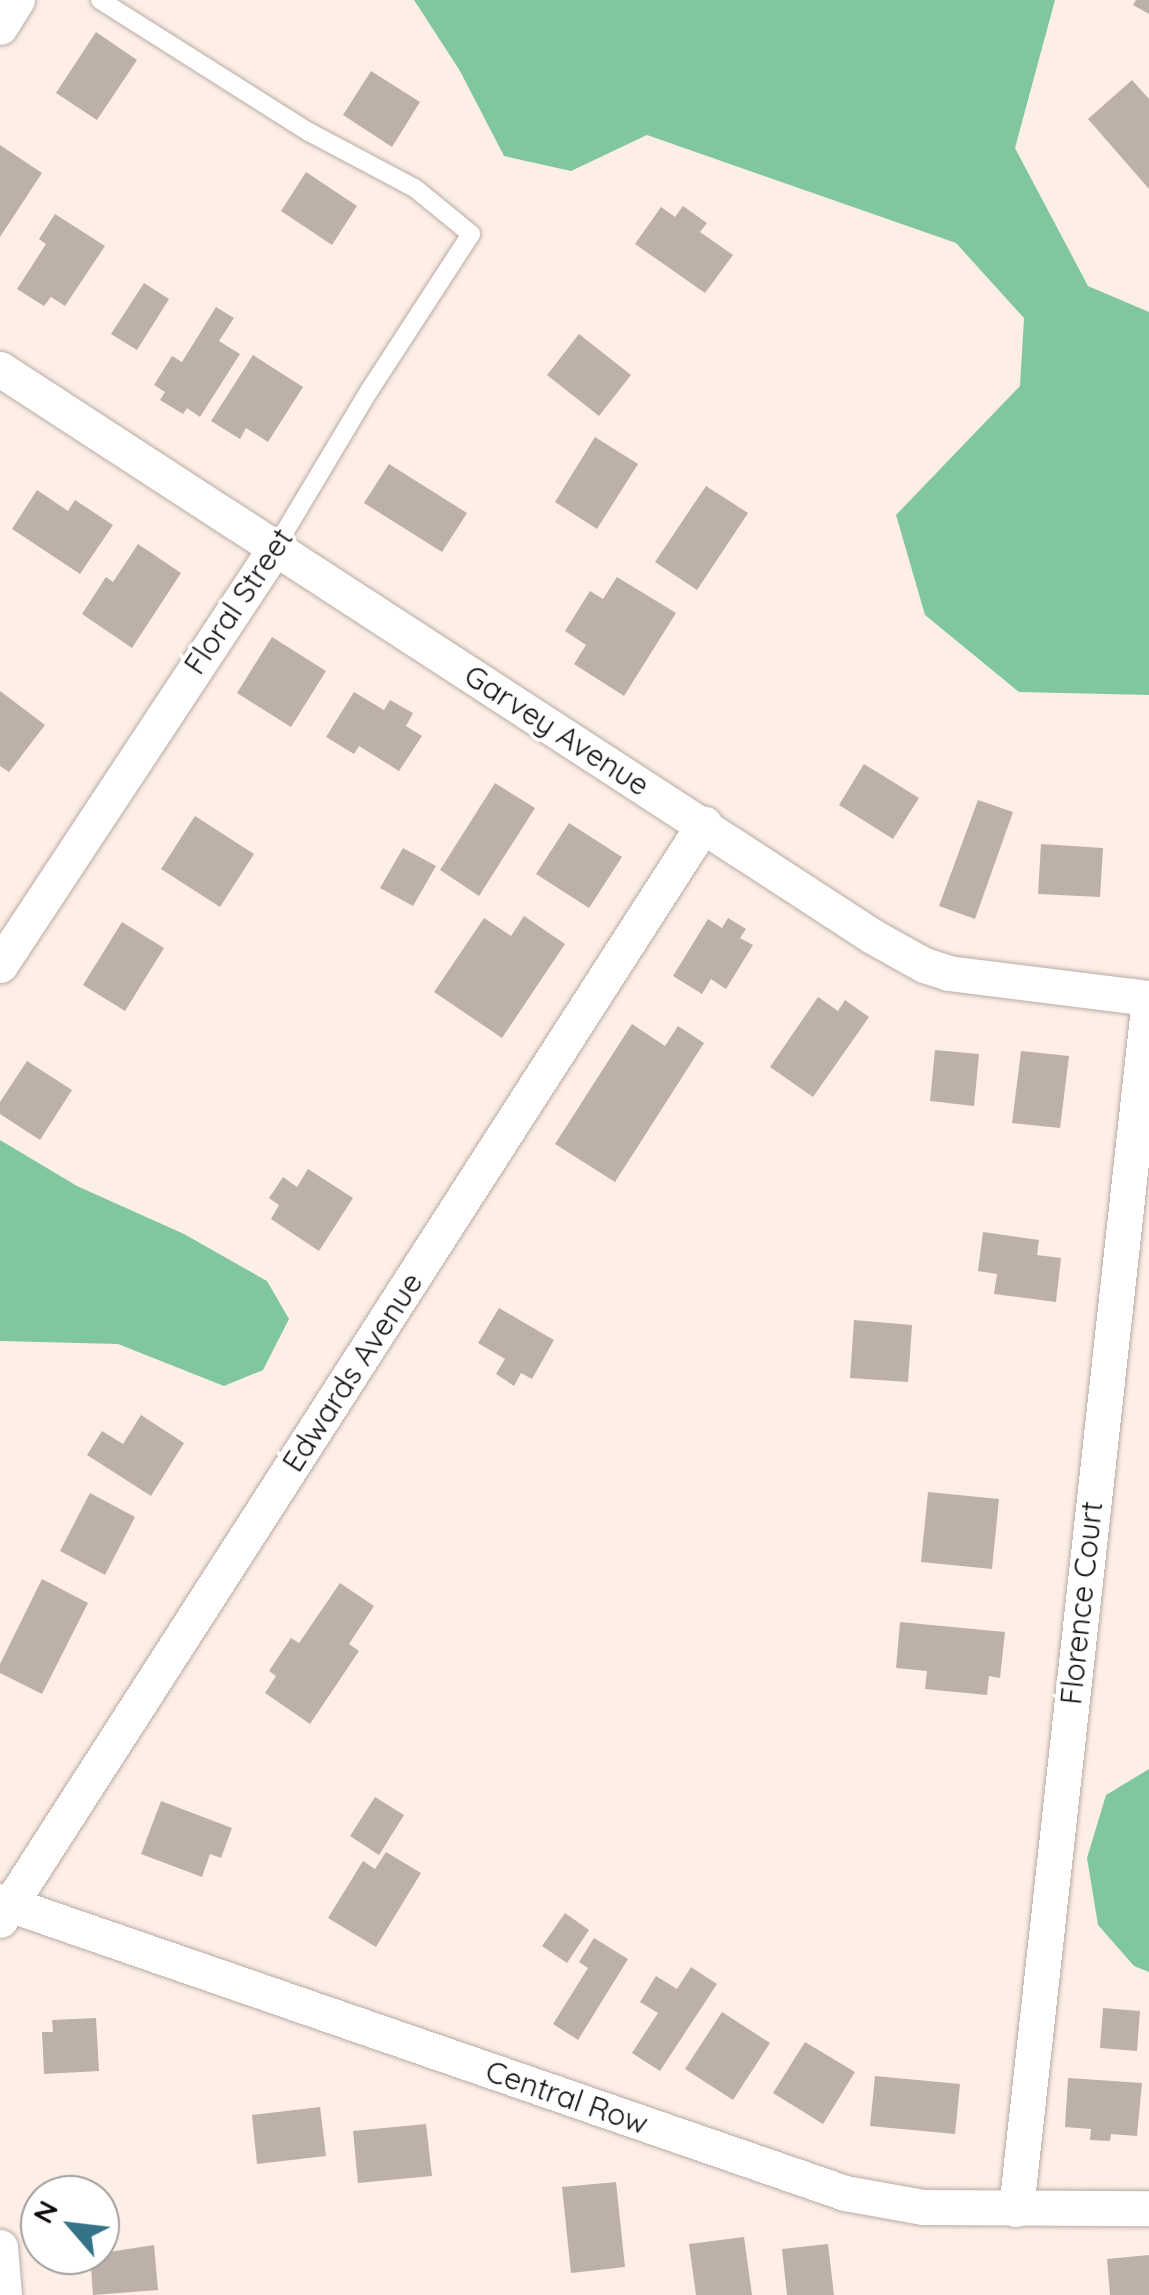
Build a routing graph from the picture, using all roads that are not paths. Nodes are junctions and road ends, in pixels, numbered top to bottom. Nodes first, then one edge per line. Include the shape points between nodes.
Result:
1 (18, 0) edge
2 (100, 0) edge
3 (0, 27) edge
4 (0, 368) edge
5 (275, 548) junction
6 (704, 824) junction
7 (0, 965) edge
8 (1149, 998) edge
9 (3, 1909) edge
10 (1149, 2208) edge
11 (1016, 2209) junction
12 (0, 2247) edge
13 (4, 2295) edge

1 - 3 street
2 - 5 lane, Floral Street via 309,132 416,189 471,234
4 - 5 street, Garvey Avenue
5 - 6 street, Garvey Avenue
5 - 7 street, Floral Street
6 - 8 street, Garvey Avenue via 924,965
6 - 9 street, Edwards Avenue
8 - 11 street, Florence Court
9 - 11 street, Central Row via 845,2194 923,2207
10 - 11 street, Central Row
12 - 13 street

